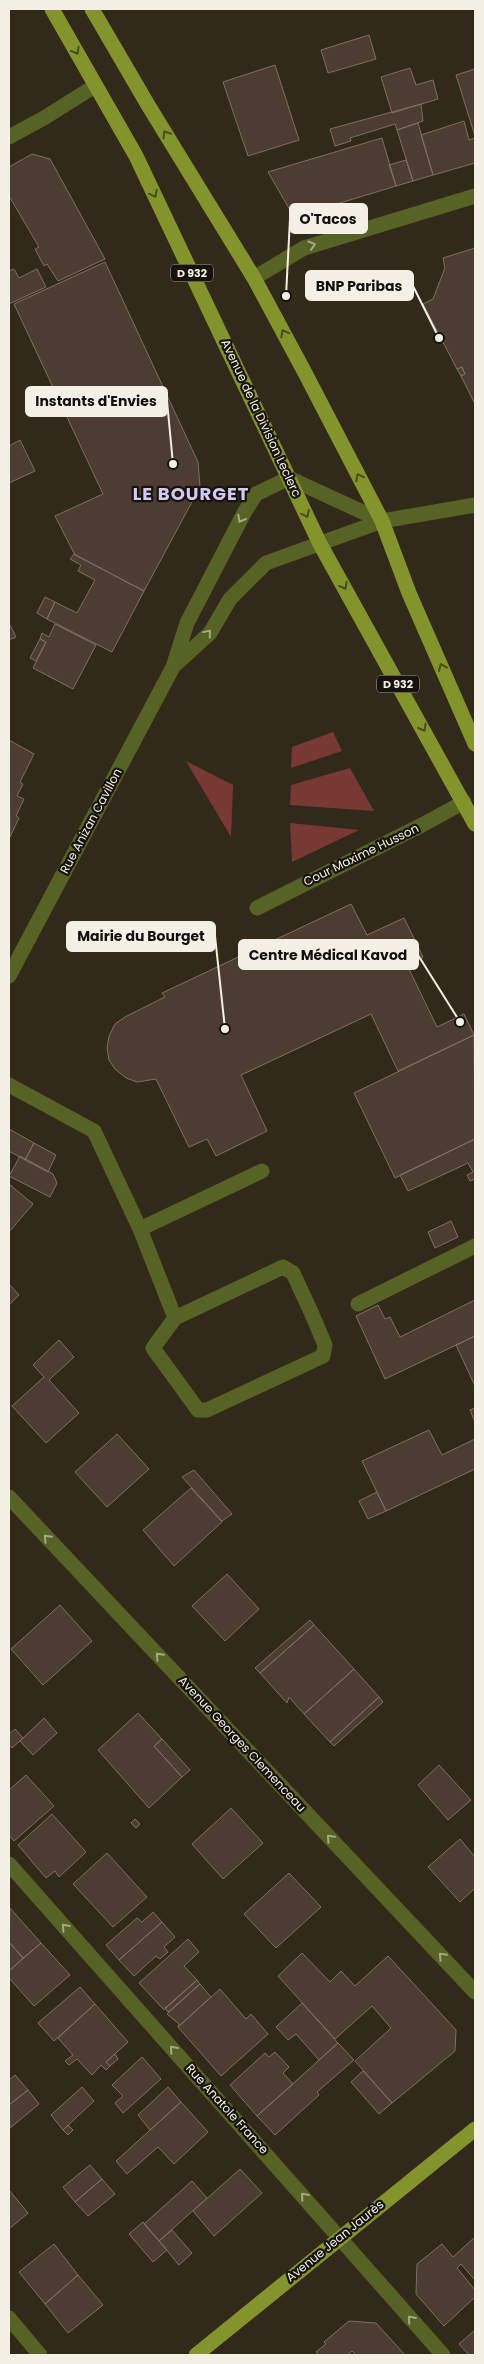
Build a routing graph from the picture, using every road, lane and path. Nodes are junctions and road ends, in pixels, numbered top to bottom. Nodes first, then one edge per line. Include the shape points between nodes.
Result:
1 (52, 9) edge
2 (92, 9) edge
3 (95, 86) junction
4 (9, 137) edge
5 (475, 196) edge
6 (254, 278) junction
7 (289, 478) junction
8 (475, 505) edge
9 (382, 521) junction
10 (320, 544) junction
11 (173, 667) junction
12 (475, 744) edge
13 (464, 802) junction
14 (475, 824) edge
15 (257, 908) dead end
16 (9, 976) edge
17 (9, 1085) edge
18 (262, 1171) dead end
19 (140, 1229) junction
20 (475, 1246) edge
21 (358, 1304) dead end
22 (175, 1318) junction
23 (9, 1497) edge
24 (9, 1864) edge
25 (475, 1992) edge
26 (475, 2129) edge
27 (340, 2237) junction
28 (9, 2318) edge
29 (40, 2355) edge
30 (196, 2355) edge
31 (443, 2355) edge

1 -> 3 main road, Avenue de la Division Leclerc / D 932
6 -> 2 main road
3 - 4 street
3 -> 7 main road, Avenue de la Division Leclerc / D 932 via 136,156
6 -> 5 street via 304,248
9 -> 6 main road
7 - 9 street
7 -> 10 main road, Avenue de la Division Leclerc / D 932
7 -> 11 street, Rue Anizan Cavillon via 256,494 244,513 187,623
8 - 9 street, Rue Anizan Cavillon
9 - 10 street, Rue Anizan Cavillon
12 -> 9 main road via 409,593
11 -> 10 street, Rue Anizan Cavillon via 210,633 230,599 266,563
10 -> 13 main road, Avenue de la Division Leclerc / D 932
11 - 16 street, Rue Anizan Cavillon
13 - 14 main road, Avenue de la Division Leclerc / D 932
13 - 15 street, Cour Maxime Husson
17 - 19 street via 94,1130
18 - 19 street
19 - 22 street
20 - 21 street
22 - 22 street via 153,1348 198,1410 207,1410 322,1356 325,1345 293,1273 283,1267
25 -> 23 street, Avenue Georges Clemenceau
27 -> 24 street, Rue Anatole France
26 - 27 main road, Avenue Jean Jaurès
27 - 30 main road, Avenue Jean Jaurès
31 -> 27 street, Rue Anatole France
28 - 29 street

